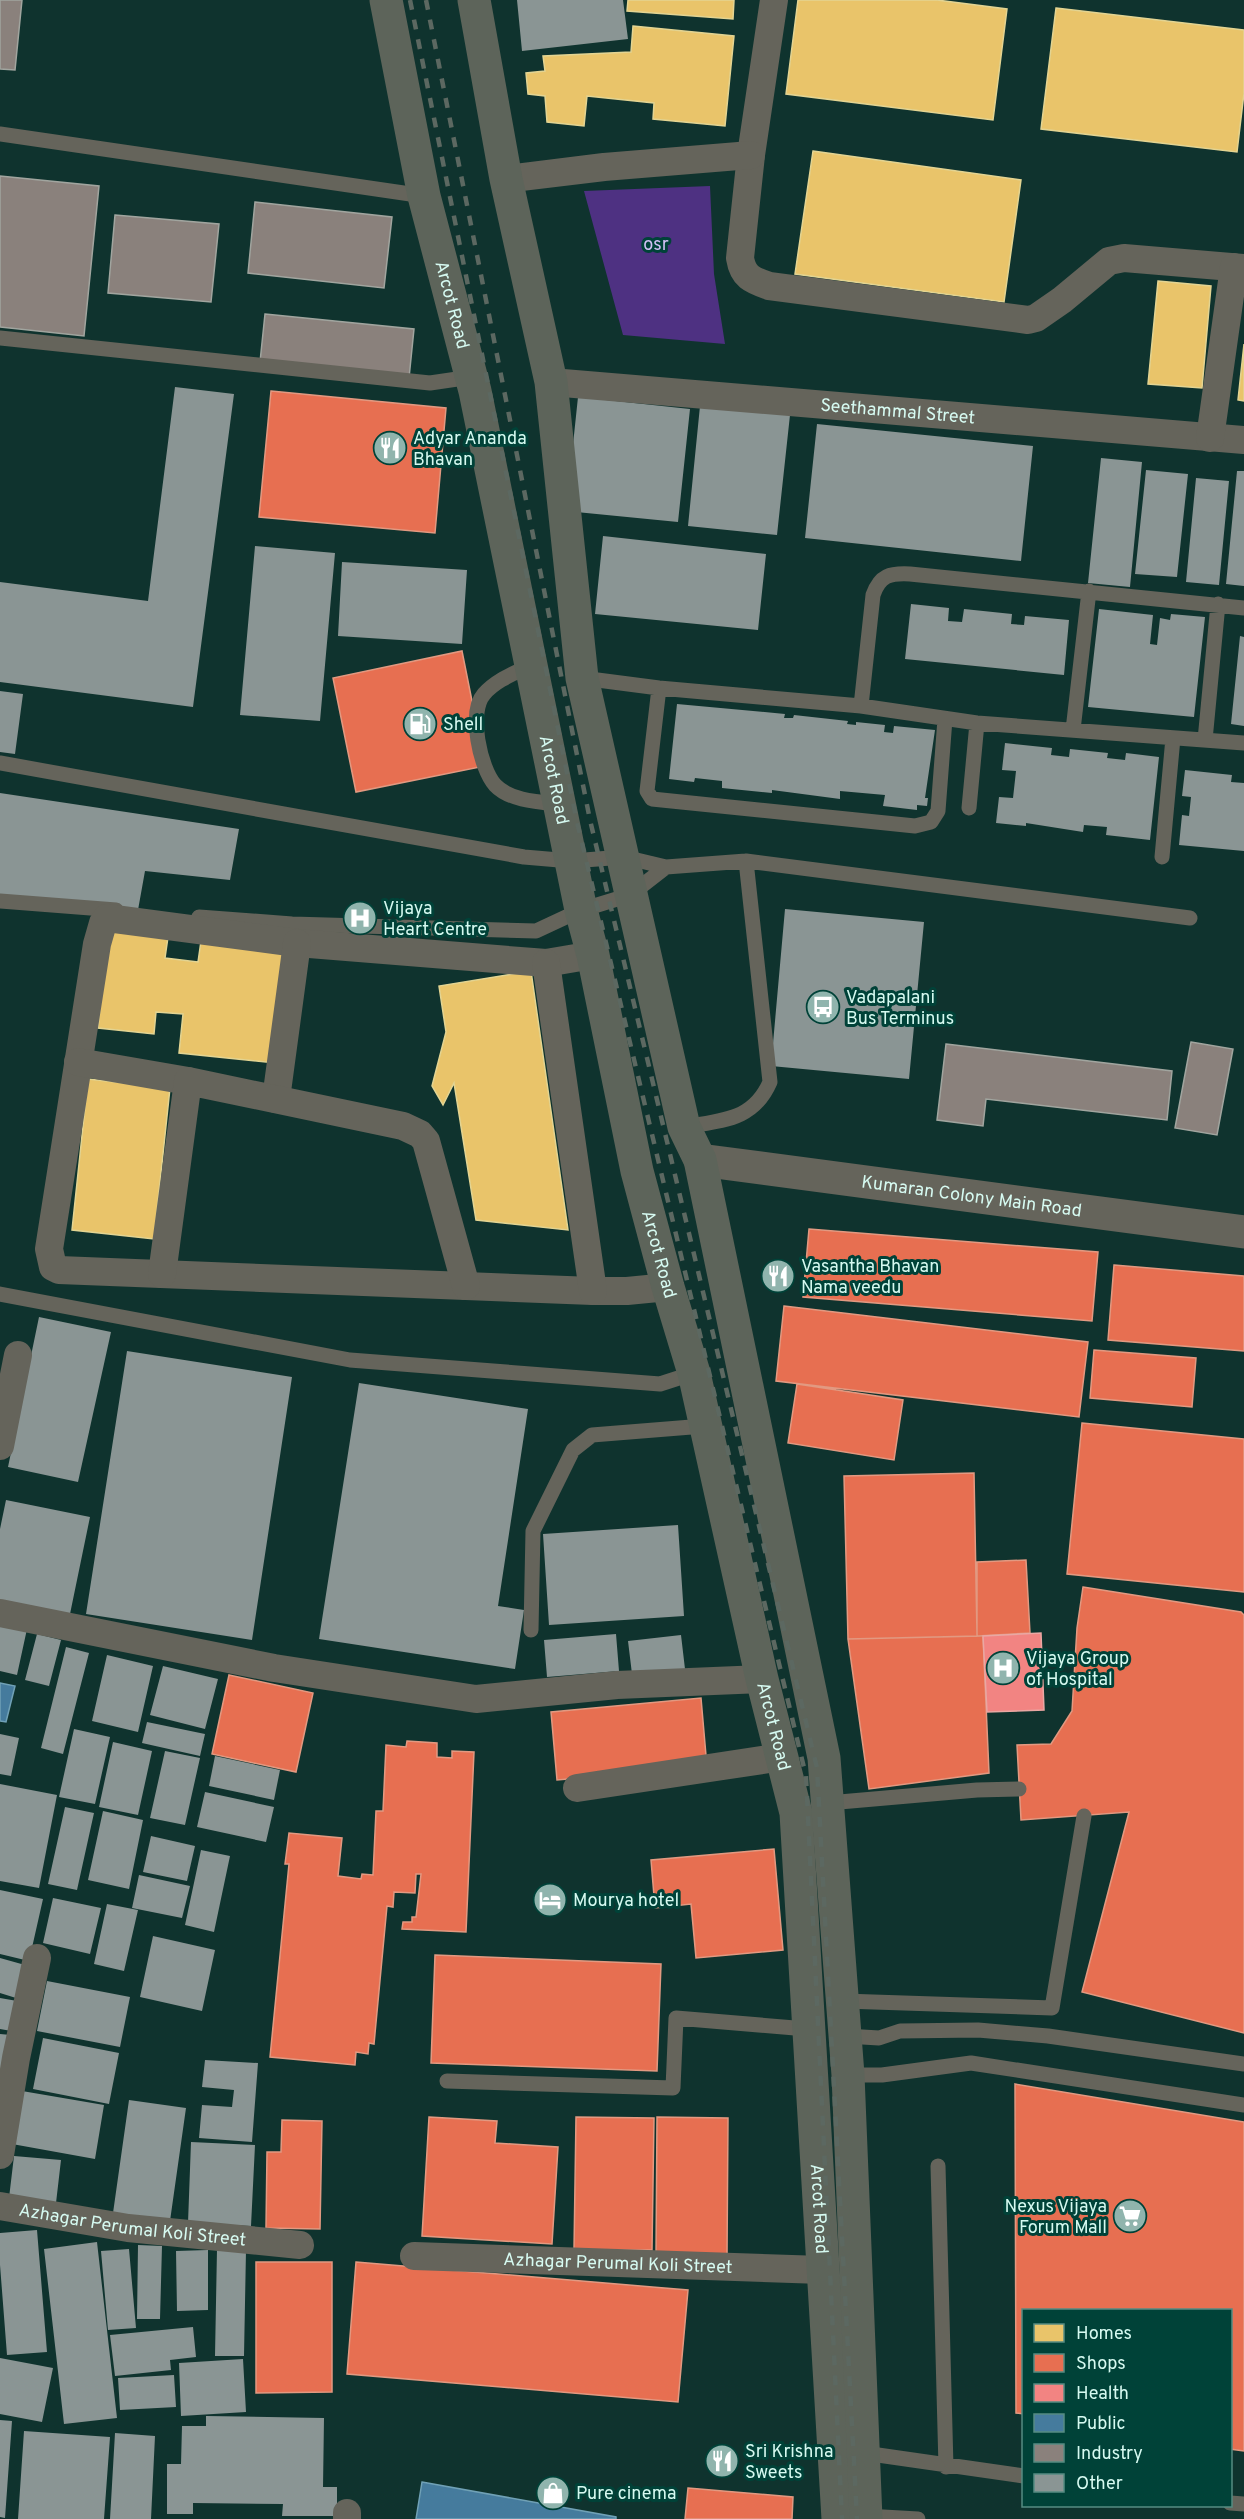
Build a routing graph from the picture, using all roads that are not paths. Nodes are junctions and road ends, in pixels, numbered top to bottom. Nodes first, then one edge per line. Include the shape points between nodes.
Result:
1 (386, 0) edge
2 (474, 0) edge
3 (774, 0) edge
4 (0, 134) edge
5 (751, 155) junction
6 (506, 179) junction
7 (424, 196) junction
8 (1239, 268) edge
9 (0, 338) edge
10 (471, 377) junction
11 (551, 382) junction
12 (1210, 438) junction
13 (1244, 440) edge
14 (1089, 591) junction
15 (1218, 604) junction
16 (1244, 608) edge
17 (531, 665) junction
18 (582, 678) junction
19 (659, 688) junction
20 (861, 706) junction
21 (945, 719) junction
22 (977, 723) junction
23 (1073, 730) junction
24 (1173, 738) junction
25 (1205, 740) junction
26 (1244, 743) edge
27 (0, 764) edge
28 (560, 804) junction
29 (969, 808) dead end
30 (624, 857) junction
31 (1162, 857) dead end
32 (572, 861) junction
33 (746, 861) junction
34 (666, 867) junction
35 (630, 895) junction
36 (0, 901) edge
37 (581, 910) junction
38 (1190, 918) dead end
39 (297, 942) junction
40 (593, 955) junction
41 (546, 963) junction
42 (78, 1062) junction
43 (188, 1081) junction
44 (276, 1099) junction
45 (684, 1127) junction
46 (700, 1160) junction
47 (1244, 1232) edge
48 (162, 1274) junction
49 (466, 1286) junction
50 (668, 1287) junction
51 (593, 1291) junction
52 (0, 1294) edge
53 (18, 1354) dead end
54 (694, 1373) junction
55 (704, 1426) junction
56 (0, 1446) edge
57 (0, 1613) edge
58 (531, 1630) dead end
59 (762, 1679) junction
60 (782, 1757) junction
61 (577, 1788) dead end
62 (1019, 1789) dead end
63 (828, 1803) junction
64 (1084, 1816) dead end
65 (37, 1958) dead end
66 (843, 2001) junction
67 (807, 2030) junction
68 (846, 2036) junction
69 (1244, 2064) edge
70 (848, 2075) junction
71 (447, 2081) dead end
72 (1244, 2104) edge
73 (0, 2156) edge
74 (938, 2166) dead end
75 (0, 2206) edge
76 (300, 2244) dead end
77 (414, 2256) dead end
78 (822, 2270) junction
79 (864, 2453) junction
80 (946, 2467) junction
81 (1022, 2476) edge
82 (854, 2506) edge
83 (918, 2519) edge

1 - 7 main road, Arcot Road
2 - 6 main road, Arcot Road
3 - 5 street
4 - 7 lane
5 - 6 street
5 - 8 street via 740,258 749,279 769,286 1028,320 1062,300 1109,261 1124,258
6 - 11 main road, Arcot Road
7 - 10 main road, Arcot Road
8 - 12 street
9 - 10 lane via 430,383
10 - 17 main road, Arcot Road
11 - 12 street, Seethammal Street
11 - 18 main road, Arcot Road
12 - 13 street, Seethammal Street
14 - 15 lane
14 - 20 lane via 910,574 887,576 877,582 873,595
14 - 23 lane
15 - 16 lane
15 - 25 lane
17 - 28 main road, Arcot Road
17 - 28 lane via 483,695 476,714 477,740 495,784 510,795
18 - 19 lane
18 - 30 main road, Arcot Road
19 - 20 lane
19 - 21 lane via 647,791 652,799 915,826 931,822 938,811
20 - 21 lane
21 - 22 lane
22 - 23 lane
22 - 29 lane
23 - 24 lane
24 - 25 lane
24 - 31 lane
25 - 26 lane
27 - 32 lane via 524,857
28 - 32 main road, Arcot Road
30 - 32 lane
30 - 34 lane
30 - 35 main road, Arcot Road
32 - 37 main road, Arcot Road
33 - 34 lane
33 - 38 lane
33 - 45 lane via 770,1082 764,1098 742,1116
34 - 35 lane
35 - 37 lane
35 - 45 main road, Arcot Road
36 - 37 lane via 292,924 536,931
37 - 40 main road, Arcot Road
39 - 41 street
39 - 42 street via 107,918 97,944
39 - 44 street
40 - 41 street
40 - 50 main road, Arcot Road via 637,1171
41 - 51 street
42 - 43 street
42 - 48 street via 49,1249 53,1267
43 - 44 street
43 - 48 street
44 - 49 street via 393,1124 420,1134 426,1141
45 - 46 main road, Arcot Road
46 - 47 street, Kumaran Colony Main Road
46 - 63 main road, Arcot Road via 824,1758
48 - 49 street
49 - 51 street
50 - 51 street
50 - 54 main road, Arcot Road
52 - 54 lane via 350,1360 660,1384
53 - 56 street
54 - 55 main road, Arcot Road
55 - 58 lane via 592,1435 573,1450 533,1531
55 - 59 main road, Arcot Road
57 - 59 street via 274,1668 476,1699 617,1685
59 - 60 main road, Arcot Road
60 - 61 street
60 - 67 main road, Arcot Road via 796,1813
62 - 63 lane
63 - 66 main road, Arcot Road
64 - 66 lane via 1052,2008
65 - 73 street
66 - 68 main road, Arcot Road
67 - 71 lane via 676,2018 673,2088
67 - 78 main road, Arcot Road
68 - 69 lane via 978,2030
68 - 70 main road, Arcot Road
70 - 72 lane via 882,2075 971,2063
70 - 79 main road, Arcot Road
74 - 80 lane
75 - 76 street, Azhagar Perumal Koli Street via 128,2228
77 - 78 street, Azhagar Perumal Koli Street
78 - 82 main road, Arcot Road
79 - 80 lane
79 - 82 main road, Arcot Road
80 - 81 lane
82 - 83 lane

